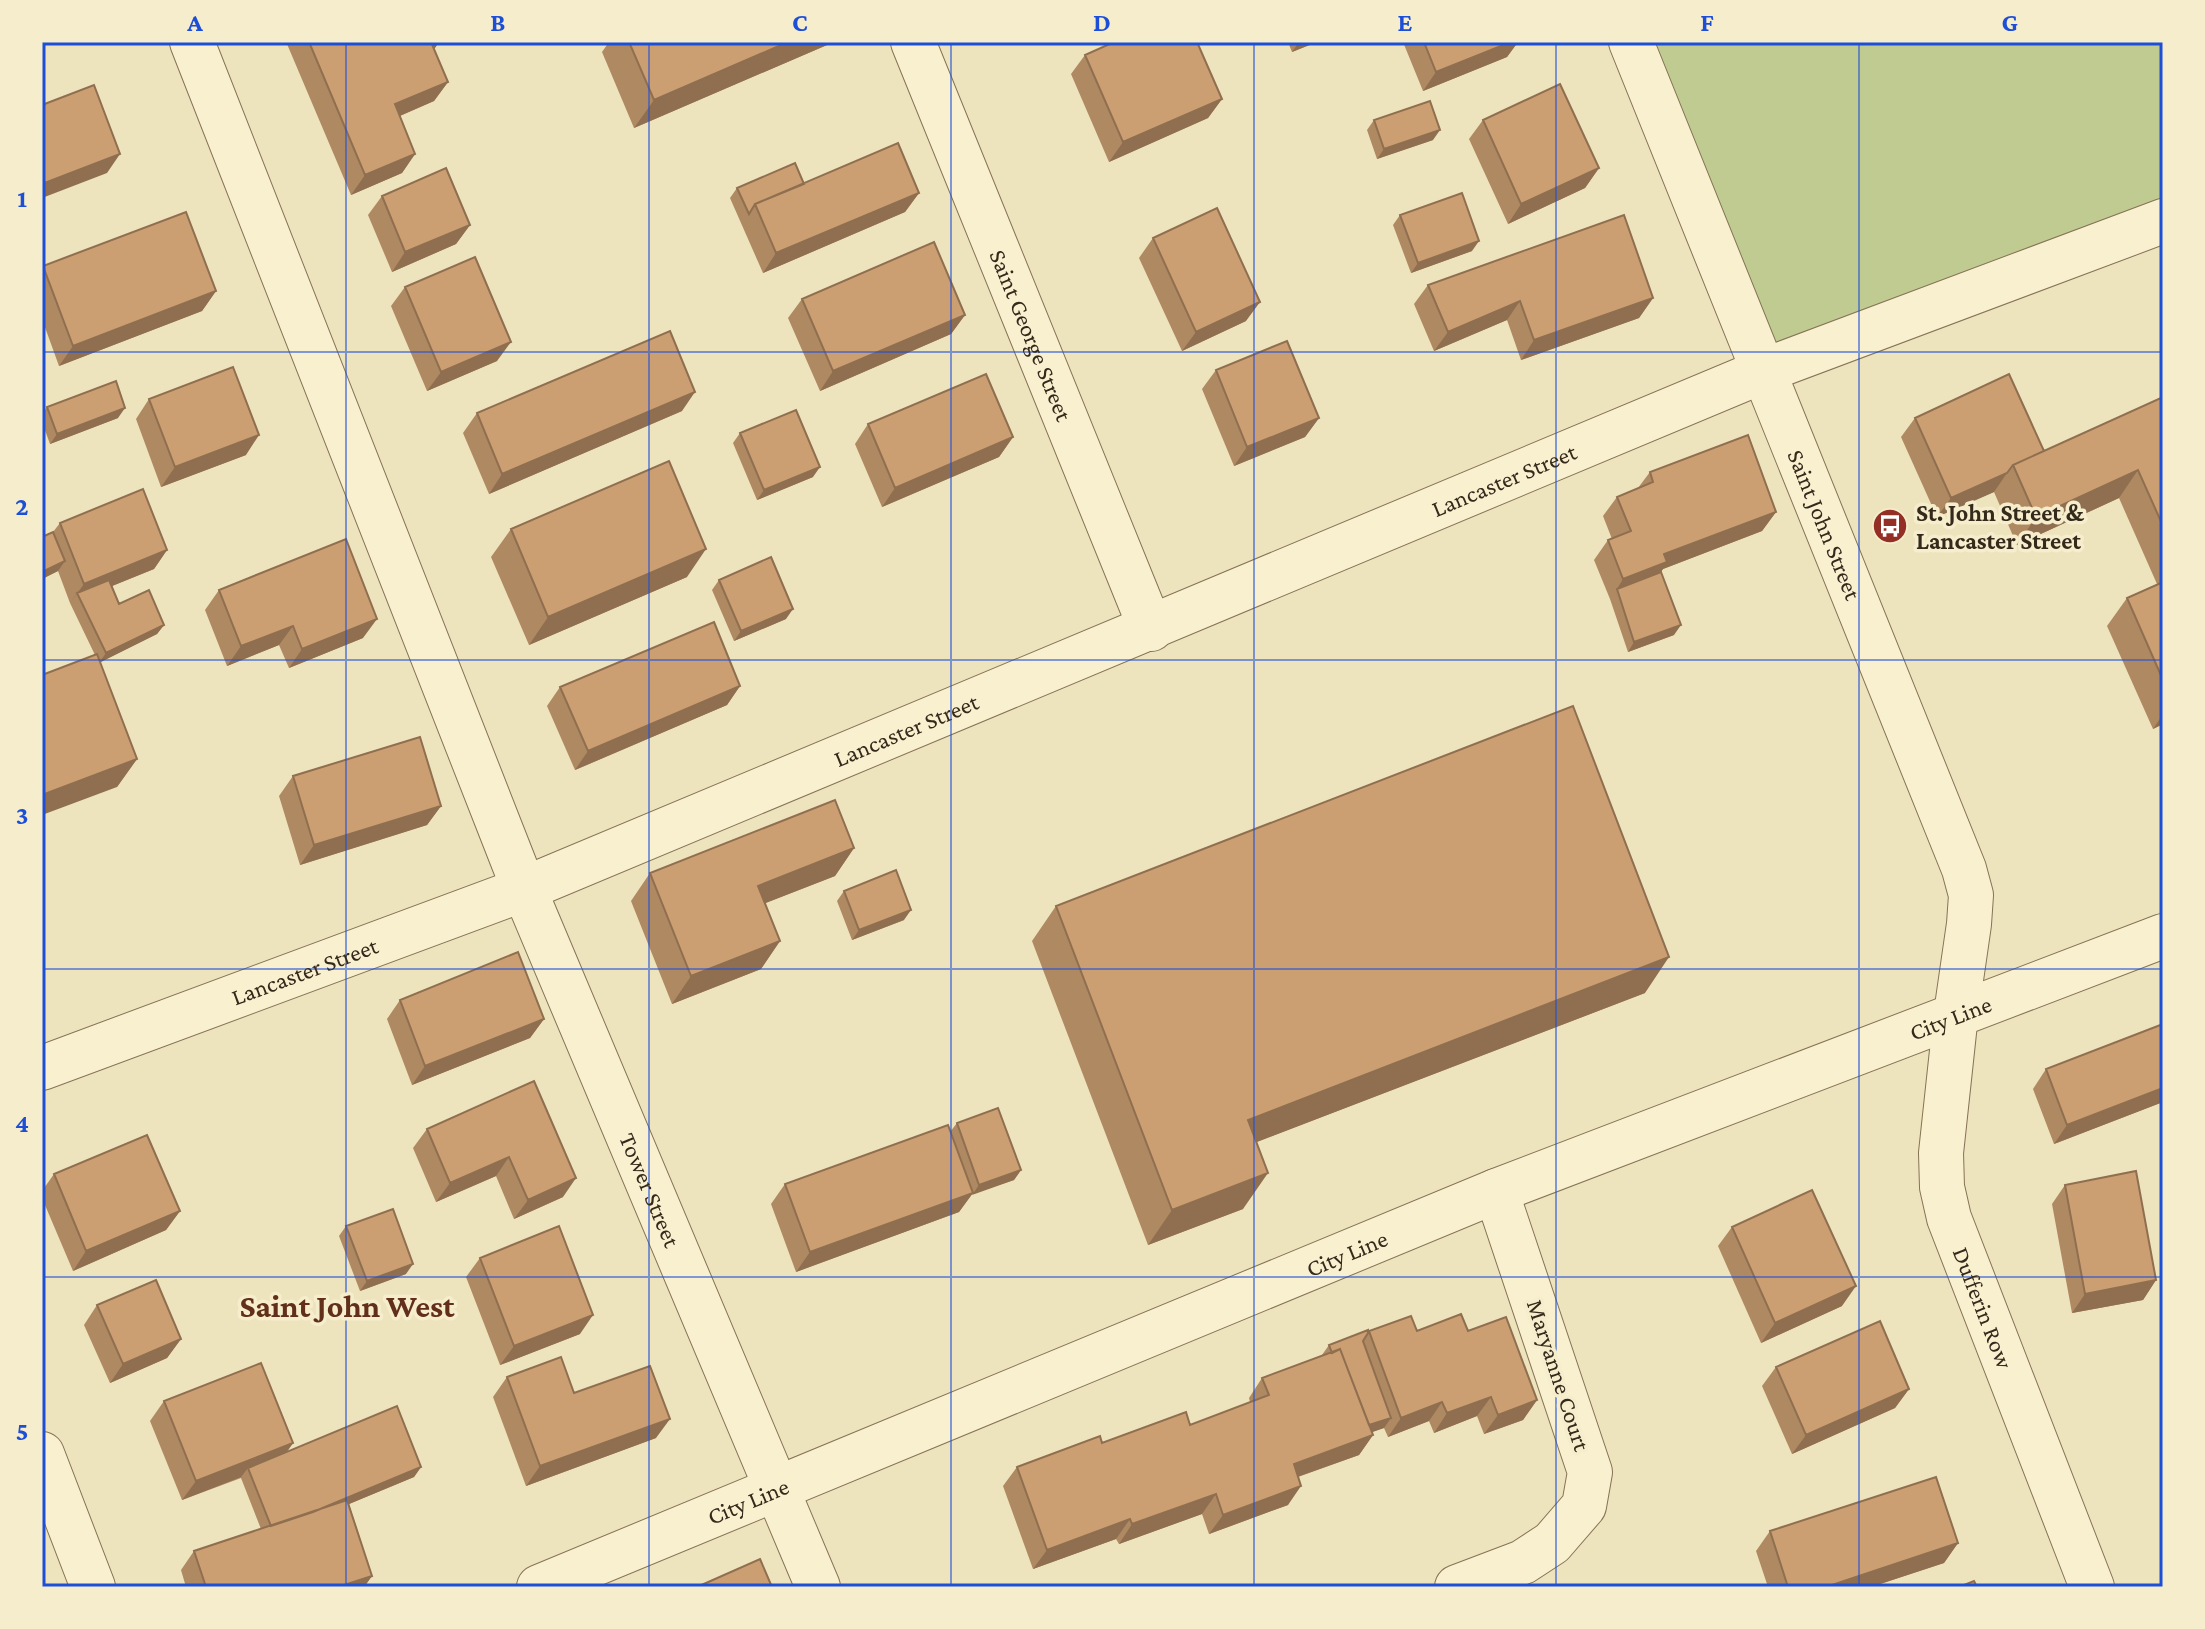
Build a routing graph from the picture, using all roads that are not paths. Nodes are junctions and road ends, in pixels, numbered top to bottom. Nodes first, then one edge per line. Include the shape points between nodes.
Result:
1 (192, 42) edge
2 (913, 42) edge
3 (1631, 42) edge
4 (2163, 221) edge
5 (1763, 371) junction
6 (1151, 629) junction
7 (524, 889) junction
8 (2163, 936) edge
9 (1956, 1014) junction
10 (42, 1068) edge
11 (1496, 1191) junction
12 (42, 1454) edge
13 (778, 1489) junction
14 (93, 1587) edge
15 (539, 1587) edge
16 (818, 1587) edge
17 (1457, 1587) edge
18 (2092, 1587) edge

1 - 7 street, Tower Street
2 - 6 street, Saint George Street
3 - 5 street, Saint John Street
4 - 5 street, Lancaster Street
5 - 6 street, Lancaster Street
5 - 9 street, Saint John Street via 1964,869 1971,895
6 - 7 street, Lancaster Street
7 - 10 street, Lancaster Street
7 - 13 street, Tower Street
8 - 9 street, City Line
9 - 11 street, City Line
9 - 18 street, Dufferin Row via 1941,1153 1945,1203
11 - 13 street, City Line
11 - 17 street, Maryanne Court via 1590,1472 1584,1506 1552,1543 1523,1562
12 - 14 street
13 - 15 street, City Line
13 - 16 street, Tower Street

